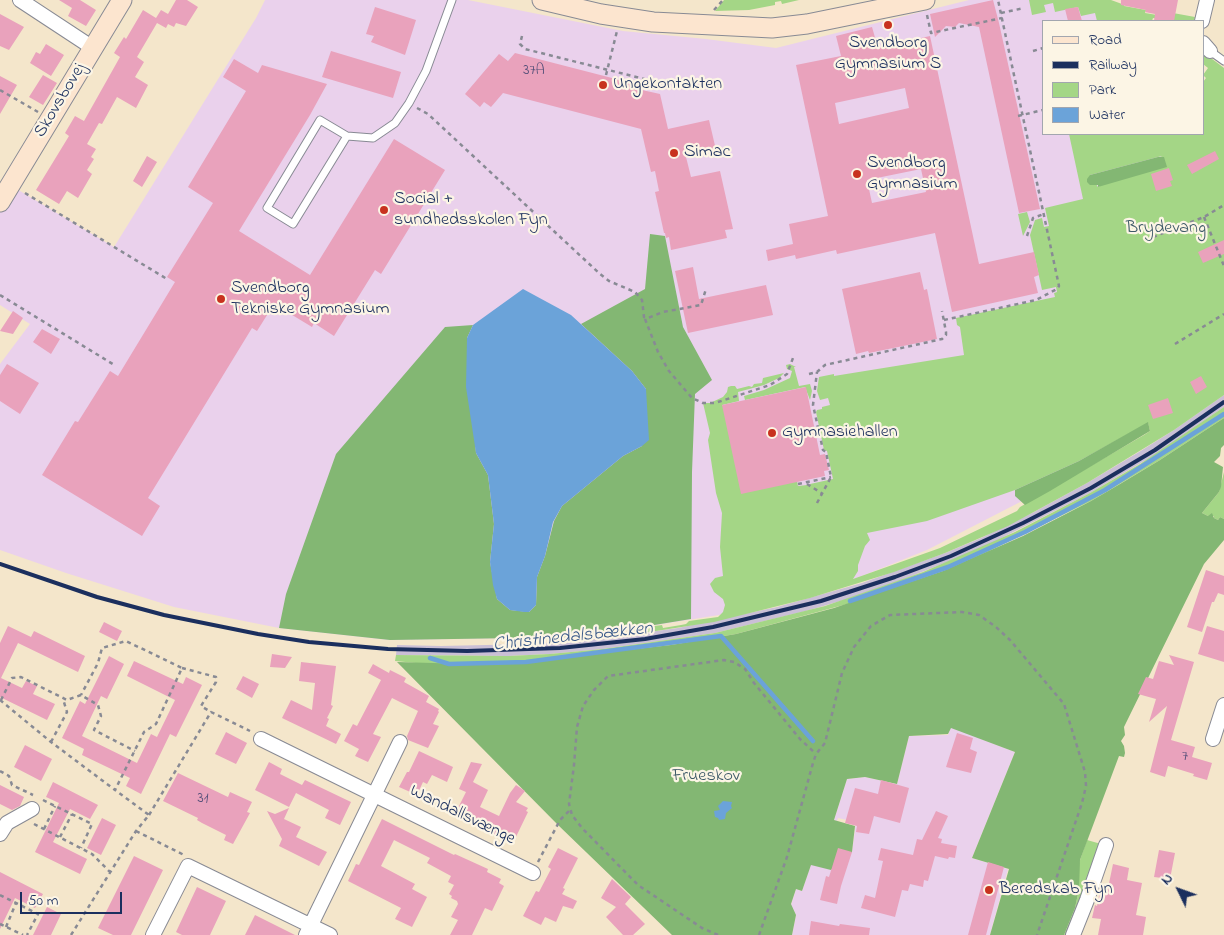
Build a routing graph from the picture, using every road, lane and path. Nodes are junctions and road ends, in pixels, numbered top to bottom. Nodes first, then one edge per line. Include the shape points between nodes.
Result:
1 (20, 0) edge
2 (122, 0) edge
3 (452, 0) edge
4 (542, 0) edge
5 (723, 0) edge
6 (874, 0) edge
7 (998, 0) edge
8 (1207, 0) edge
9 (925, 4) edge
10 (1024, 8) dead end
11 (714, 9) dead end
12 (1001, 13) junction
13 (620, 17) junction
14 (1002, 18) junction
15 (1202, 20) edge
16 (729, 25) junction
17 (522, 36) dead end
18 (1206, 47) edge
19 (93, 48) junction
20 (1042, 48) edge
21 (1033, 50) dead end
22 (1224, 61) edge
23 (607, 70) junction
24 (606, 75) dead end
25 (664, 84) dead end
26 (0, 90) edge
27 (421, 110) dead end
28 (1042, 110) edge
29 (1023, 114) junction
30 (1018, 116) dead end
31 (50, 119) junction
32 (347, 136) junction
33 (10, 185) junction
34 (0, 202) edge
35 (1224, 205) edge
36 (1044, 214) junction
37 (1204, 217) junction
38 (1027, 236) dead end
39 (1152, 237) dead end
40 (1224, 266) edge
41 (167, 279) dead end
42 (706, 288) dead end
43 (0, 295) edge
44 (942, 311) dead end
45 (1224, 314) edge
46 (644, 317) junction
47 (944, 320) junction
48 (1175, 344) dead end
49 (792, 358) dead end
50 (116, 366) dead end
51 (817, 372) junction
52 (809, 374) dead end
53 (831, 477) junction
54 (804, 483) junction
55 (798, 484) dead end
56 (822, 494) junction
57 (817, 503) dead end
58 (182, 668) junction
59 (81, 695) junction
60 (63, 698) junction
61 (0, 700) edge
62 (1224, 705) edge
63 (211, 712) junction
64 (261, 739) joint
65 (1213, 739) dead end
66 (50, 742) junction
67 (400, 742) dead end
68 (135, 750) junction
69 (816, 754) junction
70 (0, 771) edge
71 (115, 790) junction
72 (374, 794) junction
73 (55, 806) junction
74 (32, 808) dead end
75 (570, 810) junction
76 (72, 814) junction
77 (149, 815) junction
78 (20, 816) junction
79 (44, 829) junction
80 (136, 831) junction
81 (0, 834) edge
82 (60, 837) junction
83 (1106, 845) dead end
84 (81, 848) junction
85 (188, 866) junction
86 (110, 872) junction
87 (533, 873) joint
88 (0, 895) edge
89 (16, 903) junction
90 (0, 924) edge
91 (6, 927) junction
92 (309, 930) edge
93 (23, 935) edge
94 (27, 935) edge
95 (71, 935) edge
96 (153, 935) edge
97 (330, 935) edge
98 (718, 935) edge
99 (759, 935) edge
100 (1037, 935) edge
101 (1073, 935) edge

1 - 19 street
2 - 19 street, Skovsbovej
3 - 32 lane via 426,71 395,123 373,138
4 - 13 street
5 - 11 path
6 - 16 street via 788,18
7 - 12 path
8 - 15 street
9 - 14 path via 931,33
9 - 16 street via 792,26 759,28
10 - 12 path
12 - 14 path
13 - 16 street via 653,22
13 - 23 path
14 - 29 path
17 - 23 path via 520,44 525,49
18 - 22 lane
19 - 31 street, Skovsbovej
20 - 21 path
23 - 24 path
23 - 25 path
26 - 31 path
27 - 46 path via 600,274 635,292 642,300
28 - 29 path
29 - 30 path
29 - 36 path
31 - 33 street, Skovsbovej
32 - 32 lane via 293,224 267,208 320,120
33 - 34 street, Skovsbovej
33 - 41 path
35 - 37 path
36 - 38 path via 1033,218
36 - 47 path via 1058,288 1036,300
37 - 39 path
37 - 40 path
42 - 46 path via 700,305
43 - 50 path
44 - 47 path
45 - 48 path
46 - 49 path via 669,371 692,398 702,403 714,403 770,385 787,374
47 - 51 path via 946,335 940,340 825,366
51 - 52 path
51 - 53 path via 812,406
53 - 54 path
53 - 56 path
54 - 55 path
54 - 56 path
56 - 57 path
58 - 59 path via 126,640 102,648
58 - 63 path via 216,677 201,706
58 - 68 path via 156,724 144,732
59 - 60 path via 67,700
59 - 68 path via 98,705 101,716 94,730
60 - 61 path via 21,677 12,678
60 - 66 path via 68,712
61 - 66 path
62 - 65 street
63 - 64 path
63 - 77 path
64 - 72 street, Wandallsvænge
66 - 71 path
67 - 72 street
68 - 71 path
69 - 75 path via 800,739 745,669 734,662 724,660 608,676 594,690 579,717
69 - 99 path via 787,857
69 - 100 path via 825,743 837,688 849,658 865,631 877,621 898,614 962,612 979,615 996,627 1064,704 1085,772 1082,803
70 - 73 path via 9,776 12,785
71 - 77 path
72 - 87 street, Wandallsvænge
72 - 92 street
73 - 76 path
73 - 79 path
74 - 78 street
75 - 87 path via 560,820
75 - 98 path via 582,828 638,884 702,928
76 - 82 path
76 - 84 path via 92,824
77 - 80 path
78 - 79 path
78 - 81 street via 7,823
79 - 82 path
80 - 85 path via 183,854
80 - 86 path
82 - 84 path
83 - 101 street
84 - 86 path
85 - 92 street
85 - 96 street
86 - 95 path
88 - 89 path
89 - 91 path
89 - 94 path via 38,914
90 - 91 path
91 - 93 path
92 - 97 street

